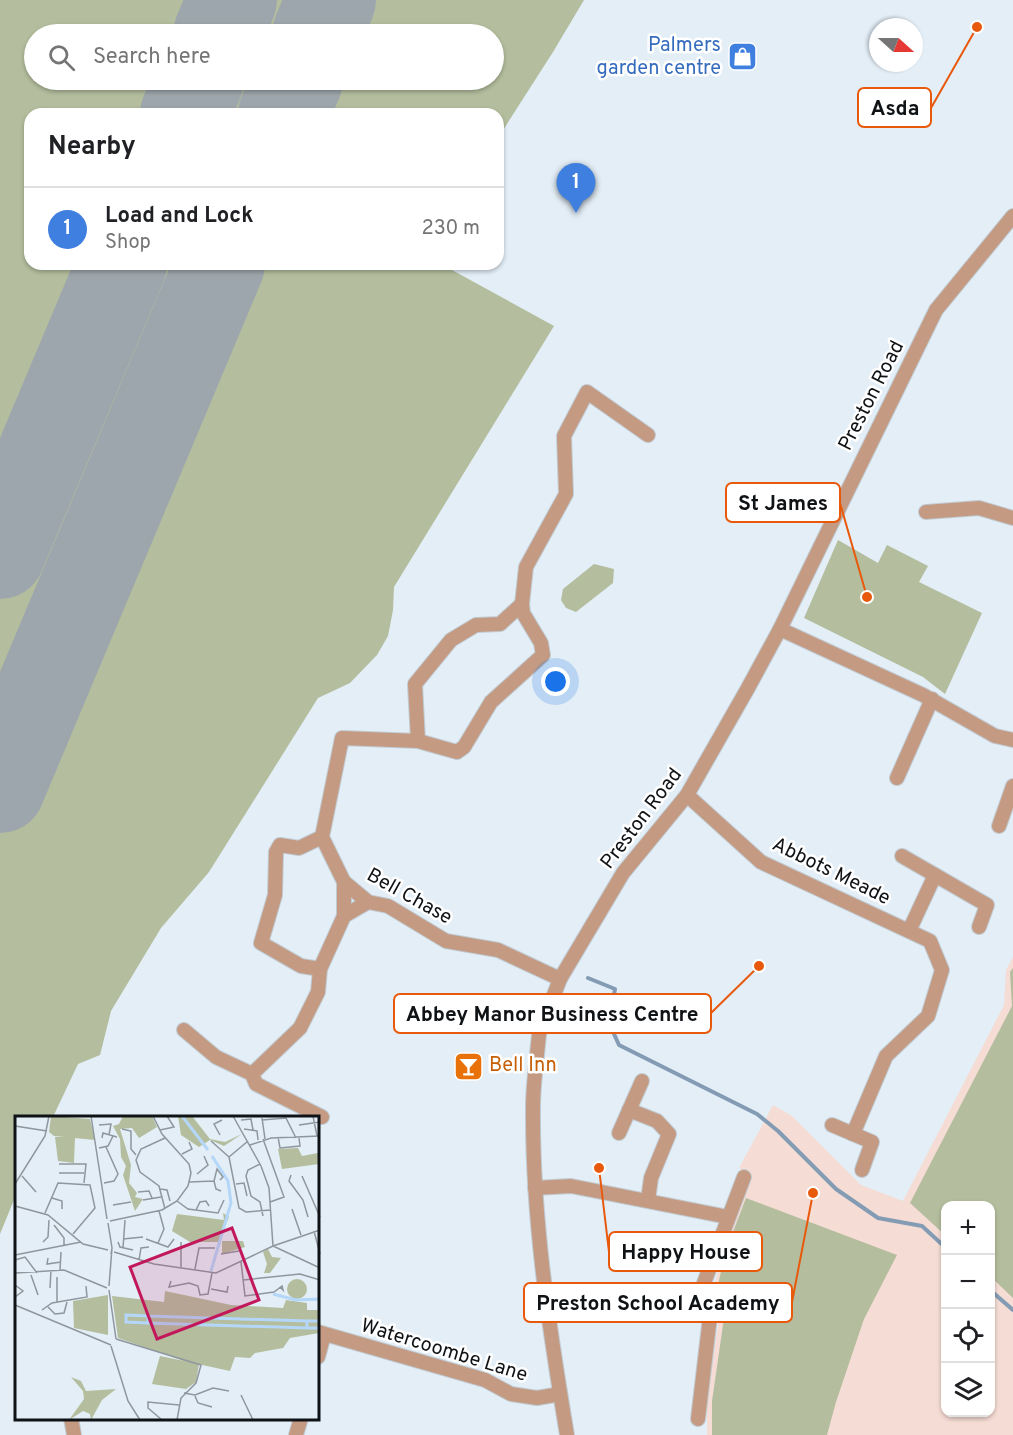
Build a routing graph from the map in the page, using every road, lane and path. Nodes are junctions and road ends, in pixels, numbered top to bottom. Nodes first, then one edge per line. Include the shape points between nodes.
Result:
1 (1013, 216) edge
2 (648, 435) dead end
3 (926, 512) dead end
4 (1013, 518) edge
5 (522, 604) junction
6 (780, 629) junction
7 (932, 699) junction
8 (1013, 740) edge
9 (418, 741) junction
10 (897, 778) dead end
11 (1013, 786) edge
12 (687, 795) junction
13 (999, 826) dead end
14 (322, 837) junction
15 (902, 856) dead end
16 (934, 875) junction
17 (344, 882) junction
18 (368, 902) junction
19 (344, 916) junction
20 (979, 927) dead end
21 (909, 931) junction
22 (320, 969) junction
23 (560, 979) junction
24 (184, 1030) dead end
25 (252, 1074) junction
26 (642, 1081) dead end
27 (629, 1110) junction
28 (318, 1116) edge
29 (832, 1125) dead end
30 (619, 1133) dead end
31 (853, 1134) junction
32 (862, 1170) dead end
33 (744, 1177) dead end
34 (535, 1188) junction
35 (648, 1200) junction
36 (728, 1217) junction
37 (321, 1333) edge
38 (560, 1394) junction
39 (698, 1419) dead end
40 (71, 1420) edge
41 (301, 1420) edge
42 (74, 1435) edge
43 (296, 1435) edge
44 (567, 1435) edge

1 - 6 street, Preston Road via 936,309
2 - 5 street via 587,392 564,436 566,494 526,567
3 - 4 street via 979,508
5 - 9 street via 500,624 476,625 451,640 416,684
5 - 9 street via 543,655 491,702 457,752
6 - 7 street
6 - 12 street, Preston Road
7 - 8 street via 995,736
7 - 10 street
9 - 14 street via 342,738
11 - 13 street
12 - 21 street, Abbots Meade via 761,862
12 - 23 street, Preston Road via 623,873
14 - 17 street, Bell Chase
14 - 22 street via 299,848 280,845 276,852 275,895 261,943 301,966
15 - 16 street
16 - 20 street via 987,905
16 - 21 street
17 - 18 street, Bell Chase
17 - 19 street
18 - 19 street
18 - 23 street, Bell Chase via 388,906 446,941 498,950
19 - 22 street
21 - 31 street, Abbots Meade via 930,941 942,970 928,1016 886,1056
22 - 25 street via 318,992 300,1028
23 - 34 street, Preston Road via 539,1034 532,1106
24 - 25 street via 216,1057
25 - 28 street via 256,1084
26 - 27 street
27 - 30 street
27 - 35 street via 657,1121 669,1134 651,1178
29 - 31 street
31 - 32 street via 872,1142
33 - 36 street
34 - 35 street via 571,1186
34 - 38 street, Preston Road
35 - 36 street
36 - 39 street via 701,1302 710,1317
37 - 38 street, Watercoombe Lane via 485,1380 511,1394 537,1398
38 - 44 street, Preston Road
40 - 42 street
41 - 43 street

